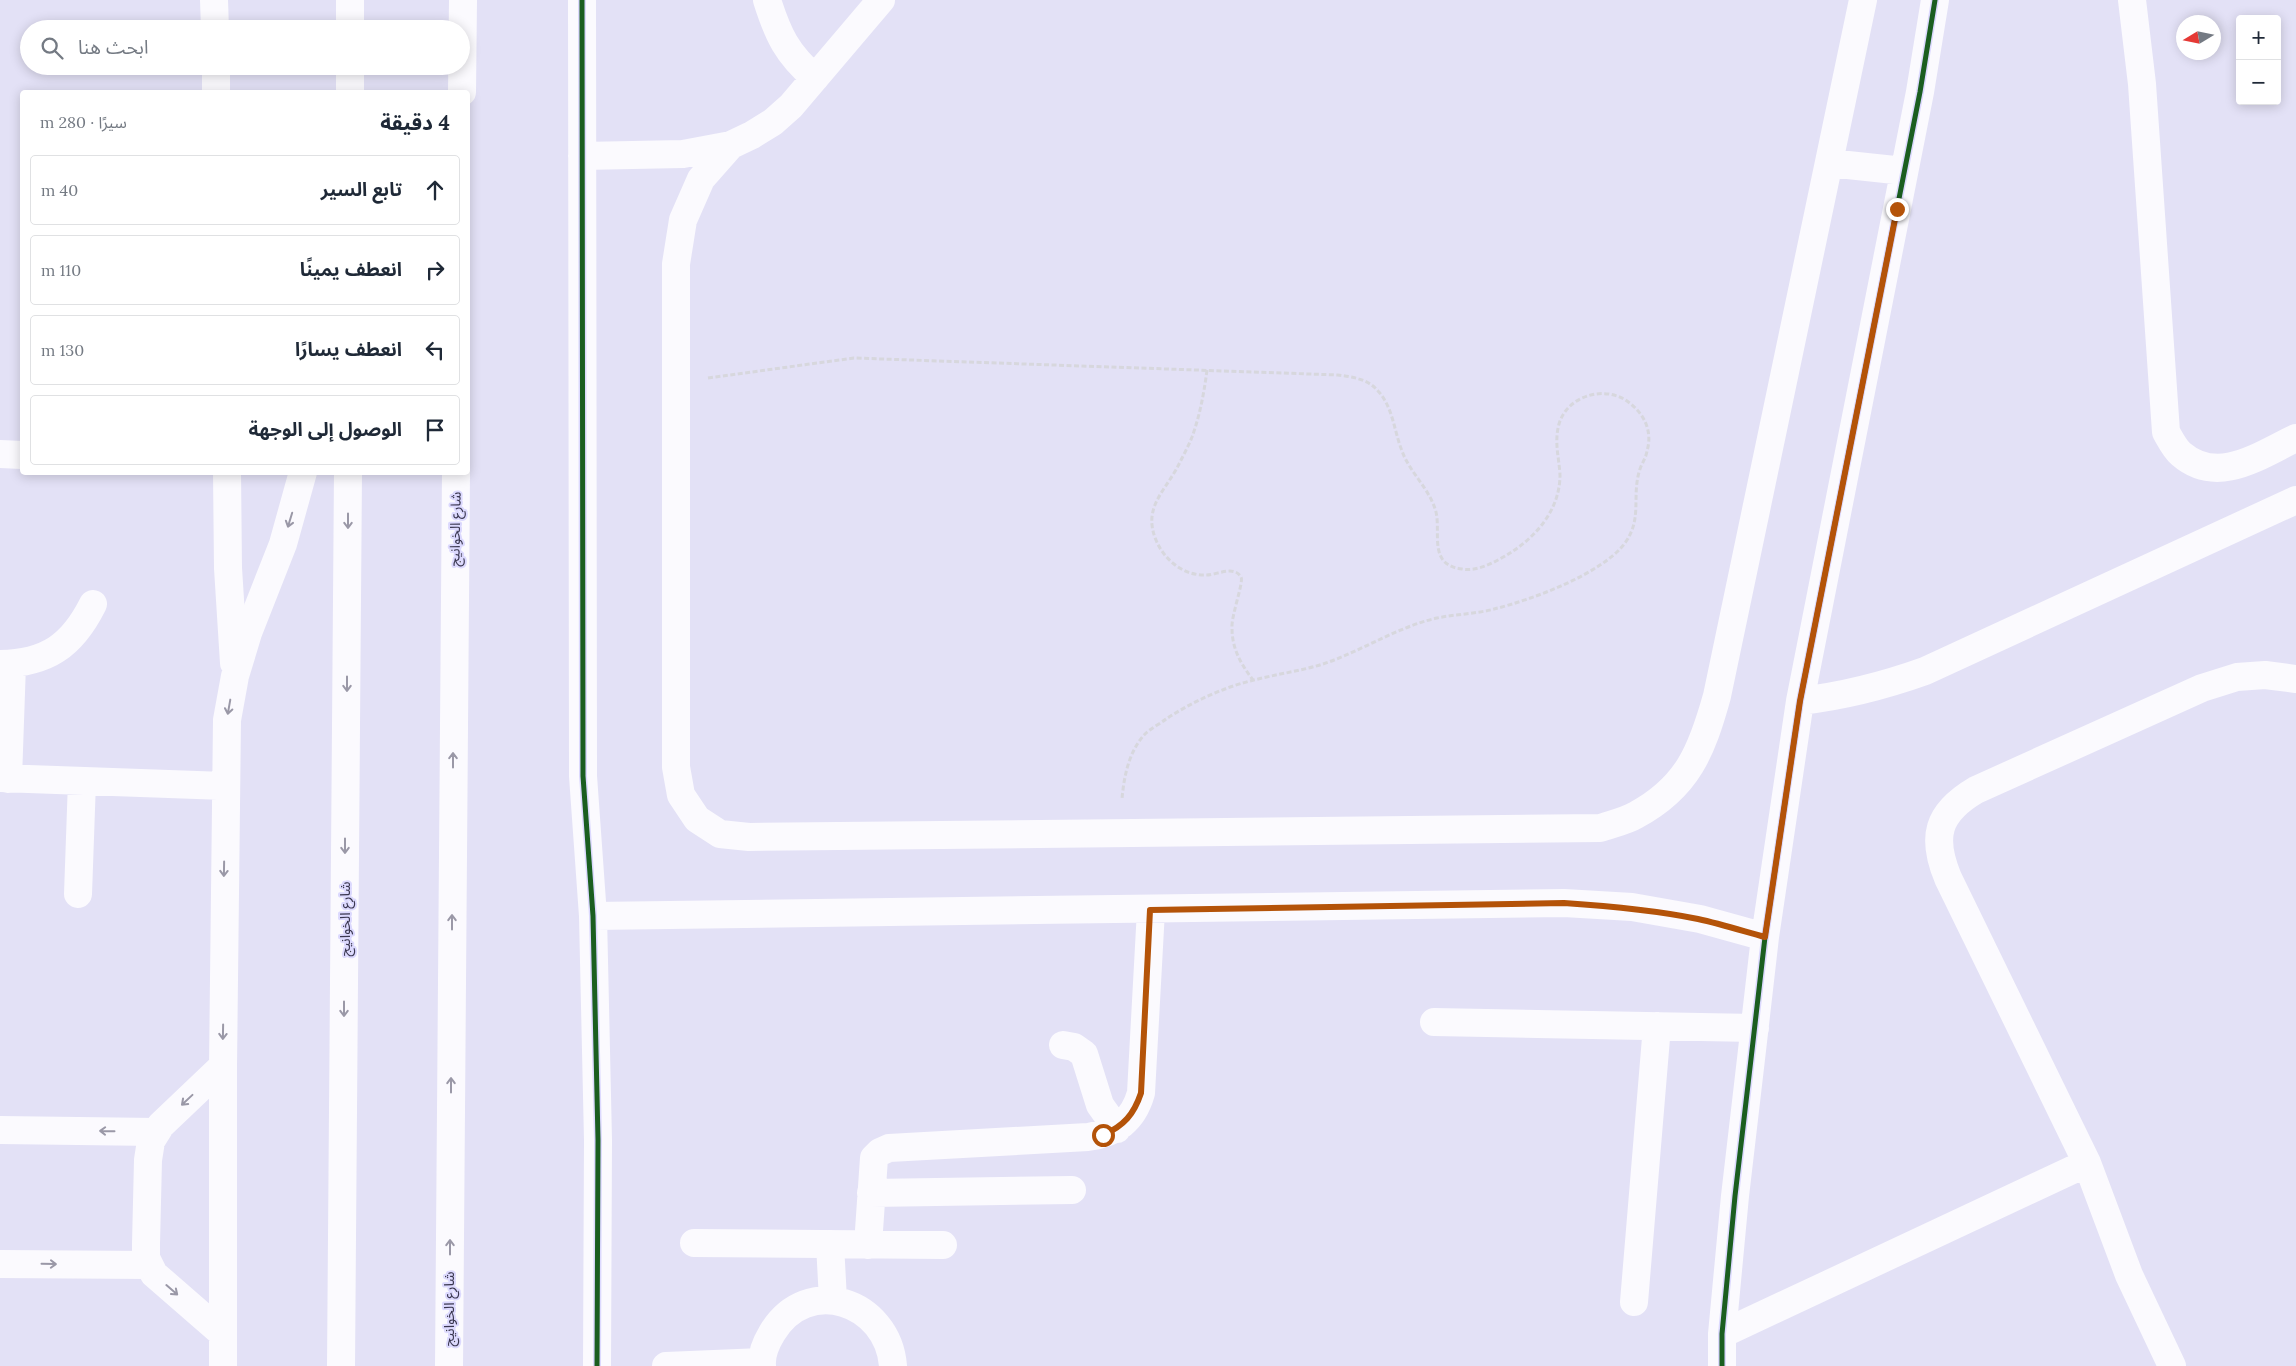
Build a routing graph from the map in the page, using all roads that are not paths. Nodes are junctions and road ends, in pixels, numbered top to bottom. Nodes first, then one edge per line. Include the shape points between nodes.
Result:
1 (214, 0) edge
2 (350, 0) edge
3 (463, 0) edge
4 (582, 0) edge
5 (767, 0) edge
6 (881, 0) edge
7 (1863, 0) edge
8 (1935, 0) edge
9 (2132, 0) edge
10 (214, 20) edge
11 (350, 20) edge
12 (463, 20) edge
13 (216, 75) edge
14 (350, 75) edge
15 (462, 75) edge
16 (815, 78) junction
17 (216, 90) edge
18 (350, 90) edge
19 (462, 90) edge
20 (731, 145) junction
21 (582, 156) junction
22 (1829, 163) junction
23 (1904, 171) junction
24 (2296, 438) edge
25 (0, 454) edge
26 (20, 455) edge
27 (227, 475) edge
28 (301, 475) edge
29 (348, 475) edge
30 (456, 475) edge
31 (2296, 500) edge
32 (93, 604) dead end
33 (6, 664) edge
34 (235, 676) junction
35 (2296, 679) edge
36 (1800, 701) junction
37 (4, 778) edge
38 (82, 781) junction
39 (225, 786) junction
40 (78, 894) dead end
41 (1150, 910) junction
42 (593, 916) junction
43 (1765, 937) junction
44 (1434, 1022) dead end
45 (1657, 1026) junction
46 (1755, 1028) junction
47 (1063, 1045) dead end
48 (223, 1066) junction
49 (1117, 1129) junction
50 (0, 1130) edge
51 (156, 1132) junction
52 (2086, 1163) junction
53 (1072, 1190) dead end
54 (872, 1193) junction
55 (694, 1243) dead end
56 (830, 1244) junction
57 (868, 1245) junction
58 (943, 1245) dead end
59 (0, 1264) edge
60 (149, 1265) junction
61 (833, 1300) junction
62 (1634, 1302) dead end
63 (223, 1334) junction
64 (1722, 1334) junction
65 (762, 1364) edge
66 (223, 1366) edge
67 (341, 1366) edge
68 (449, 1366) edge
69 (597, 1366) edge
70 (666, 1366) edge
71 (893, 1366) edge
72 (1722, 1366) edge
73 (2172, 1366) edge

1 - 10 main road
2 - 11 main road
3 - 12 main road
4 - 21 main road
5 - 16 main road via 783,43 796,62
6 - 16 main road
7 - 22 main road
8 - 23 main road
9 - 24 main road via 2142,84 2166,432 2180,454 2195,463 2202,467 2229,469
13 - 17 main road
14 - 18 main road
15 - 19 main road
16 - 20 main road via 773,122
20 - 21 main road via 683,154
20 - 22 main road via 701,179 683,220 676,264 676,767 681,795 697,819 720,834 749,837 1600,828 1635,816 1666,796 1691,768 1706,734 1717,696
21 - 42 main road via 583,776
22 - 23 main road
23 - 36 main road
25 - 26 main road
27 - 34 main road via 229,604
28 -> 34 main road via 283,544
29 -> 67 main road, شارع الخوانيج
68 -> 30 main road, شارع الخوانيج
31 - 36 main road via 1925,671 1851,694
32 - 33 main road via 70,640 52,653
33 - 37 main road
34 -> 39 main road via 227,720
35 - 52 main road via 2265,675 2237,677 2202,688 1976,790 1958,800 1945,817 1939,837 1940,858
36 - 43 main road
37 - 38 main road
38 - 39 main road
38 - 40 main road
39 -> 48 main road
41 - 42 main road
41 - 43 main road via 1564,903 1700,919
41 - 49 main road via 1141,1093 1128,1120
42 - 69 main road via 598,1140
43 - 46 main road
44 - 45 main road
45 - 46 main road
45 - 62 main road
46 - 64 main road
47 - 49 main road via 1084,1054 1100,1105
48 -> 51 main road
48 - 63 main road
49 - 54 main road via 1088,1137 889,1148 874,1158
51 -> 50 main road
51 - 60 main road via 148,1160 146,1244
52 - 64 main road
52 - 73 main road via 2129,1276
53 - 54 main road
54 - 57 main road
55 - 56 main road
56 - 57 main road
56 - 61 main road
57 - 58 main road
59 -> 60 main road
60 -> 63 main road via 154,1274
61 - 65 main road via 812,1302 793,1310 783,1319 767,1342
61 - 71 main road via 853,1305 870,1316 884,1332 892,1351
63 - 66 main road
64 - 72 main road
65 - 70 main road

